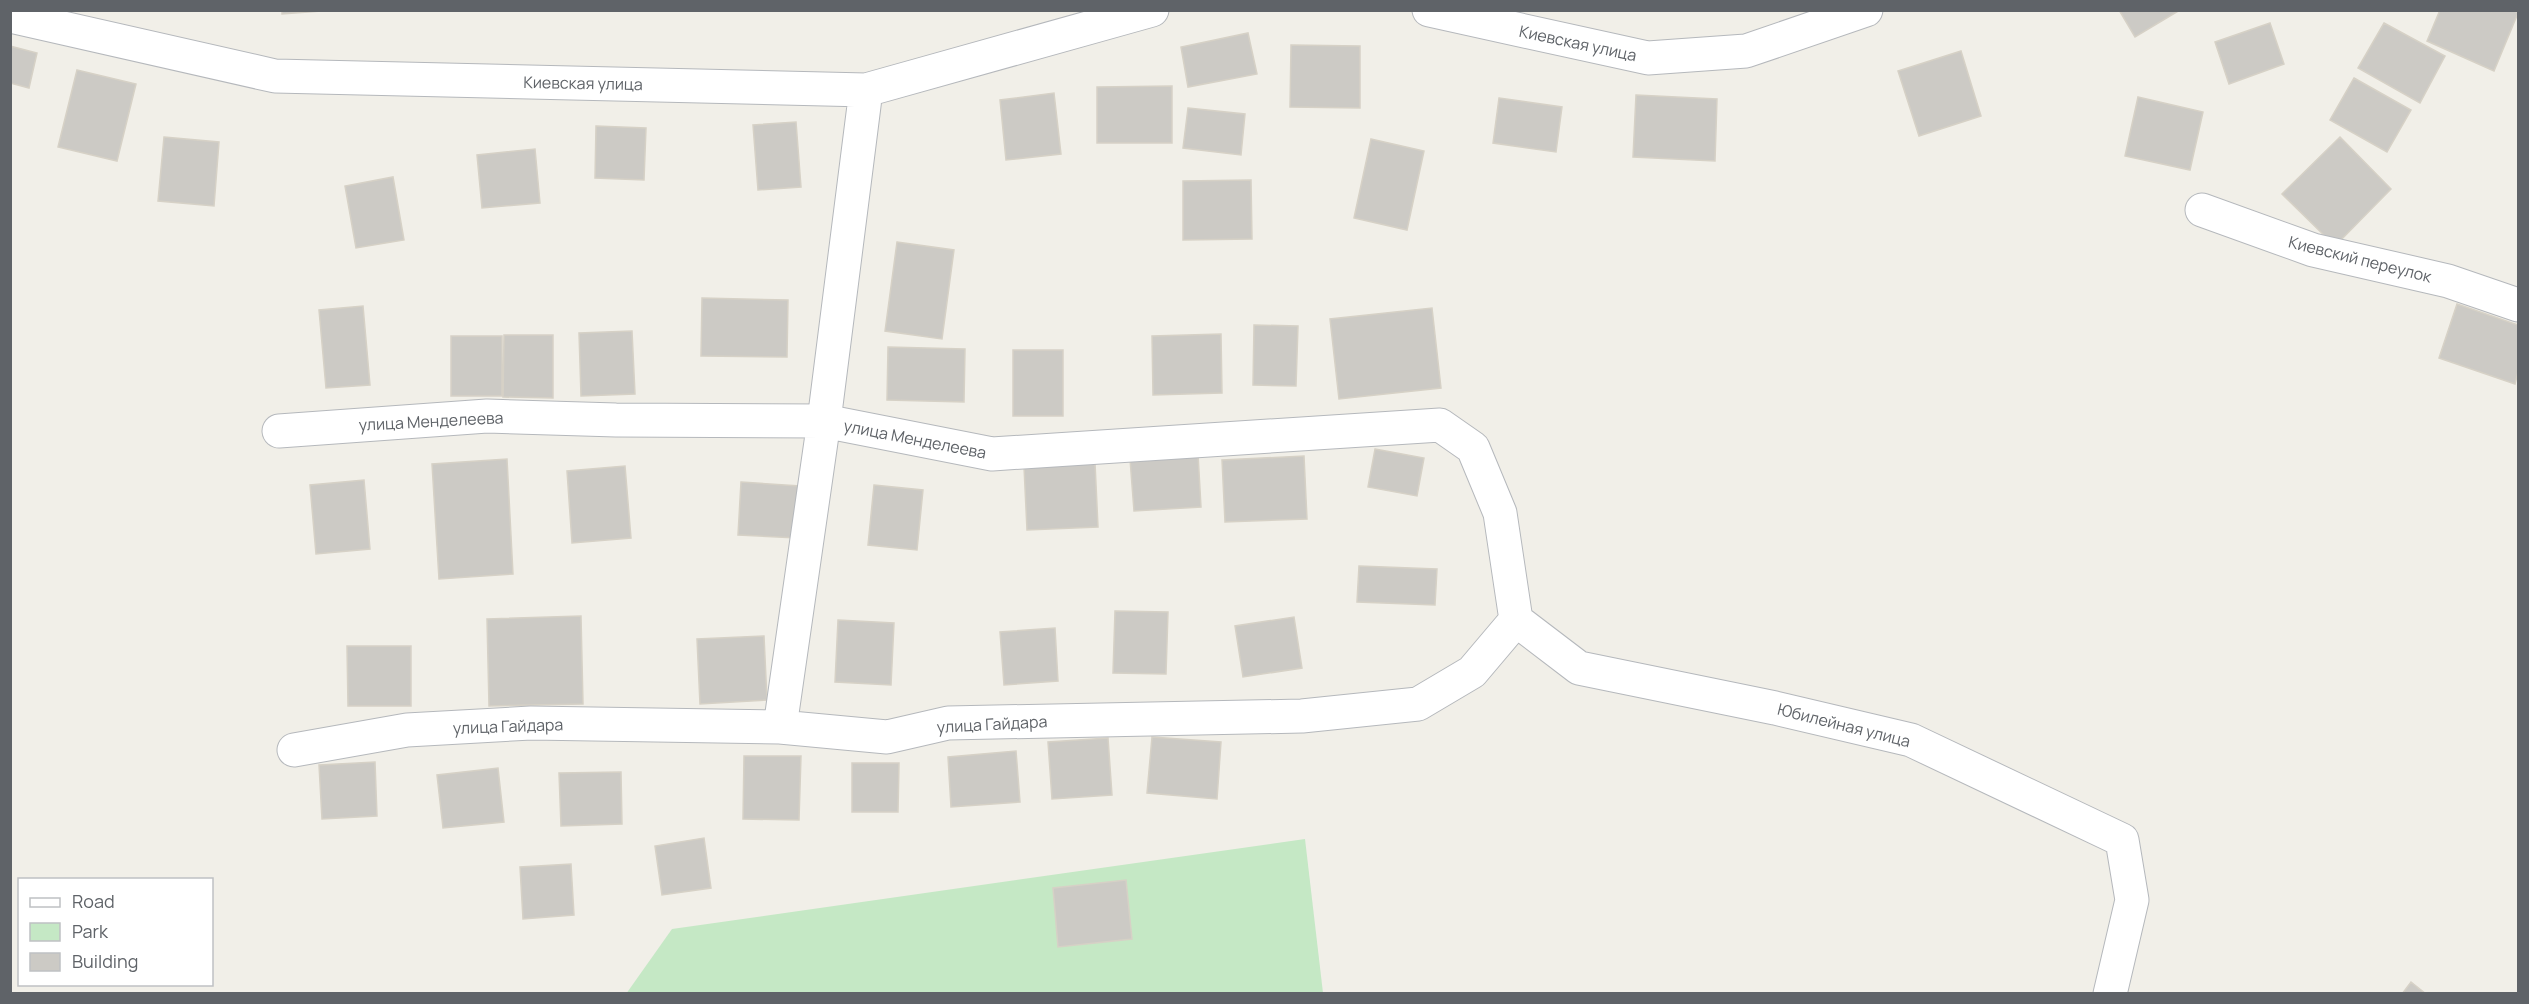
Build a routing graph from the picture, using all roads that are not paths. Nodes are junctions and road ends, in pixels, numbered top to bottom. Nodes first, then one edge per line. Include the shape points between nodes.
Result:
1 (1152, 10) edge
2 (1429, 10) edge
3 (1866, 10) edge
4 (10, 16) edge
5 (866, 90) junction
6 (2202, 210) dead end
7 (2518, 305) edge
8 (824, 421) junction
9 (279, 431) dead end
10 (1516, 620) junction
11 (780, 727) junction
12 (294, 750) dead end
13 (2110, 993) edge

1 - 5 street, Киевская улица
2 - 3 street, Киевская улица via 1648,58 1746,51
4 - 5 street, Киевская улица via 275,76
5 - 8 street
6 - 7 street, Киевский переулок via 2313,250 2448,281
8 - 9 street, улица Менделеева via 487,416
8 - 10 street, улица Менделеева via 992,454 1440,424 1473,448 1500,513
8 - 11 street
10 - 11 street, улица Гайдара via 1472,672 1418,704 1302,716 948,723 886,737
10 - 13 street, Юбилейная улица via 1580,669 1911,740 2122,840 2132,900
11 - 12 street, улица Гайдара via 531,723 408,730

